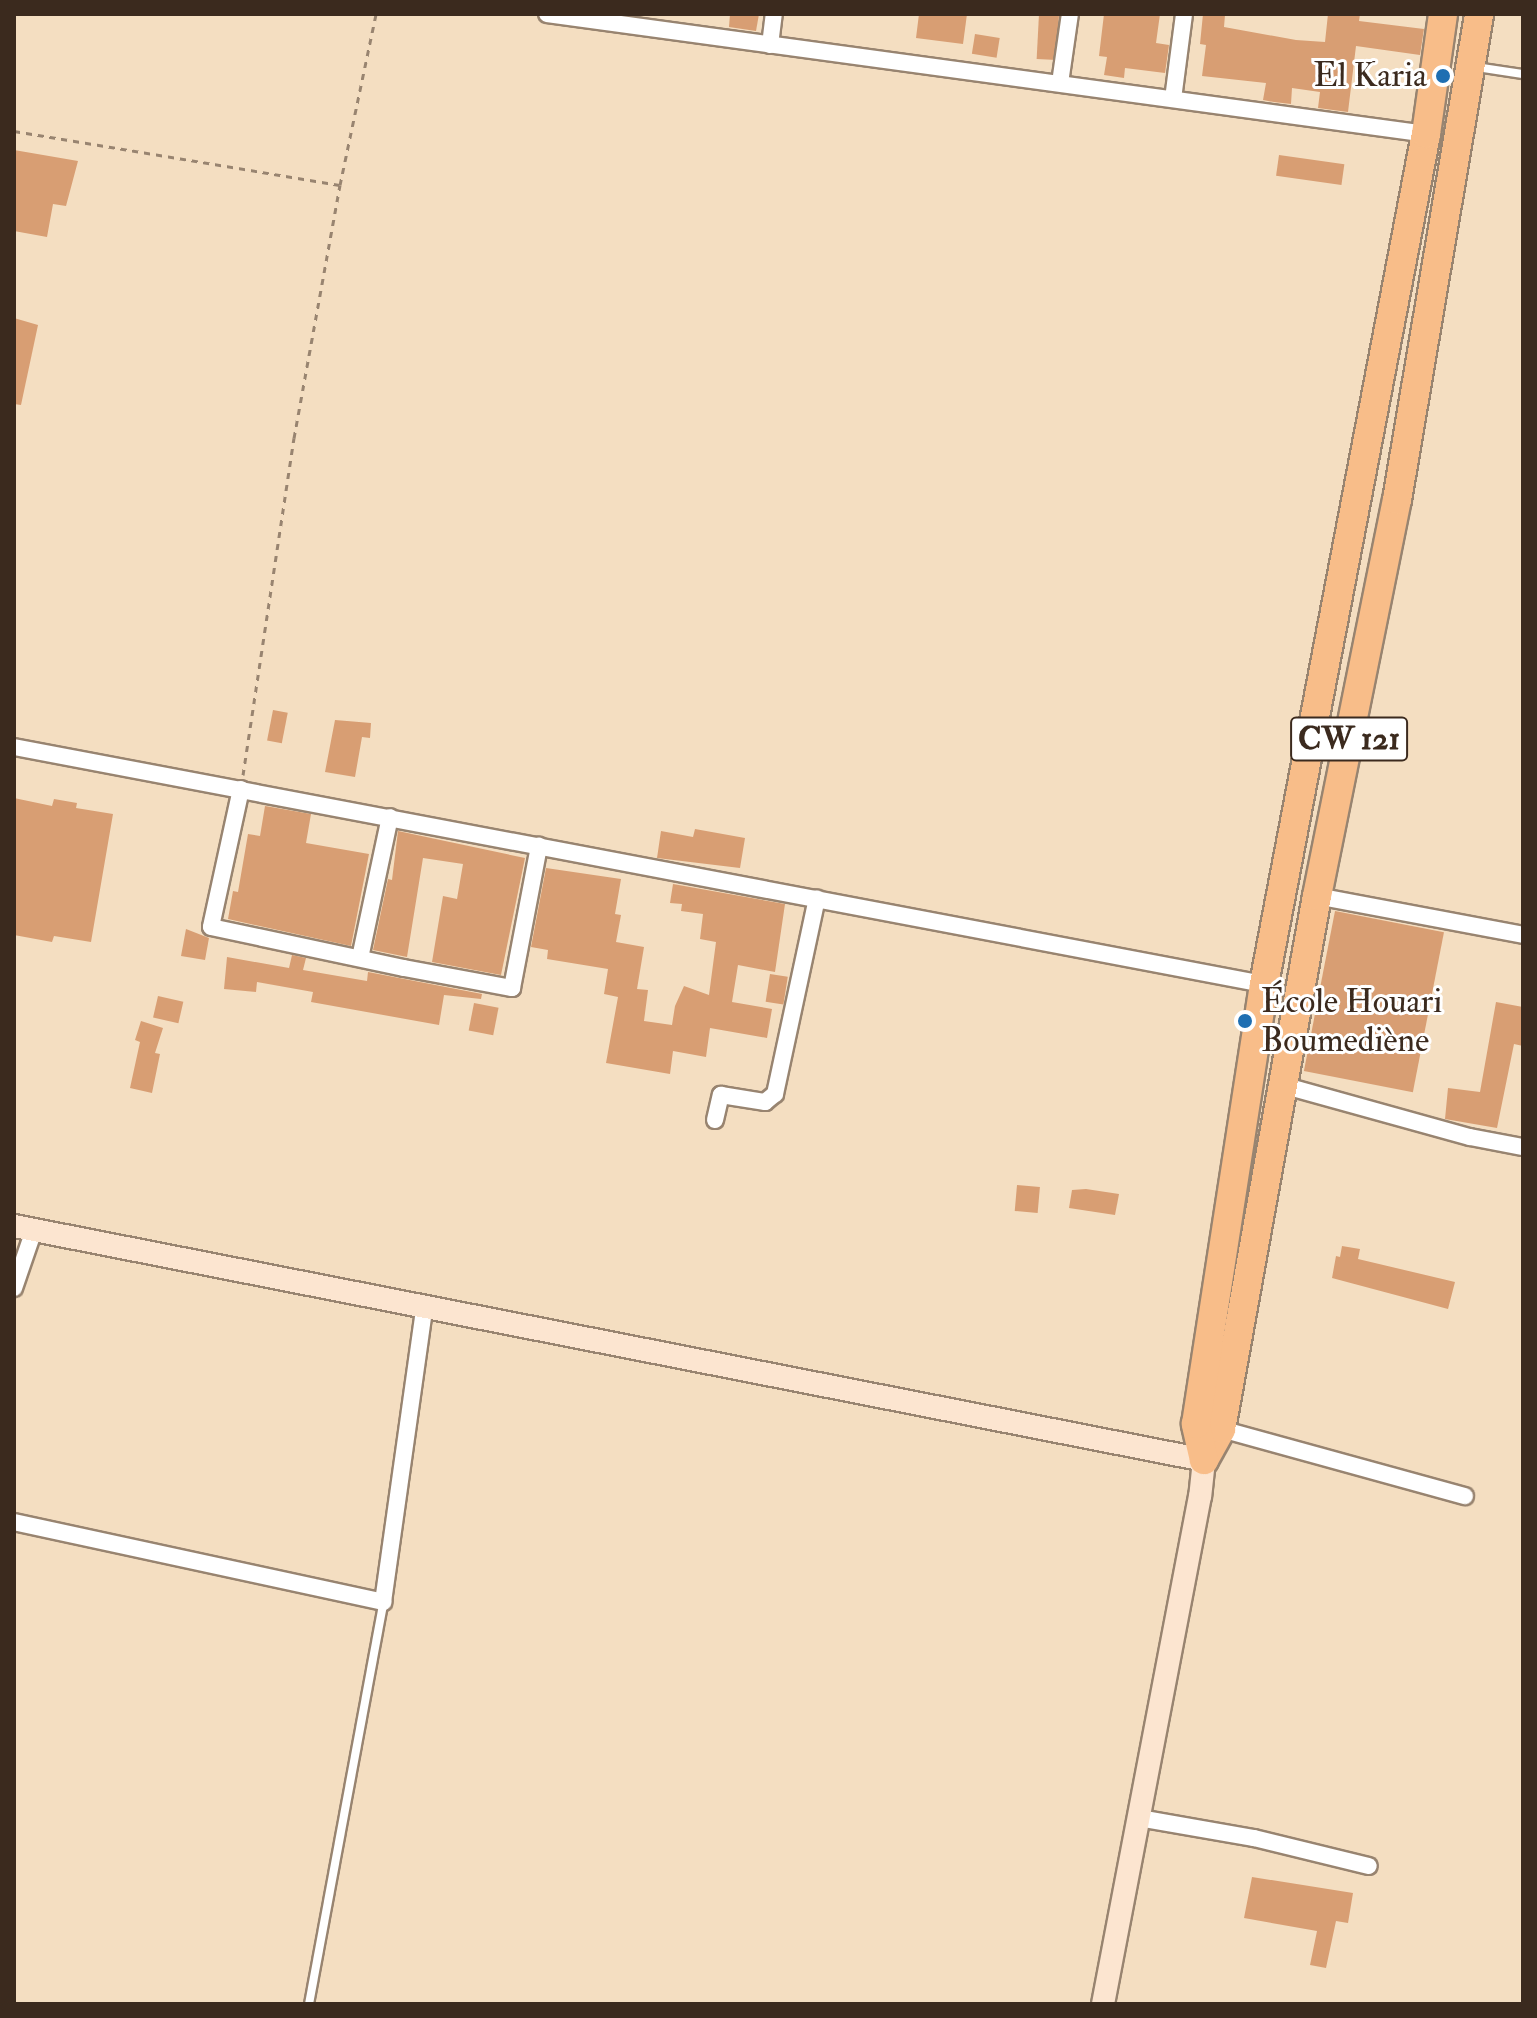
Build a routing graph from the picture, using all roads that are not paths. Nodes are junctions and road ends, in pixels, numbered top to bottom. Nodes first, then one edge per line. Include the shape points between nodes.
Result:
1 (547, 14) edge
2 (774, 14) edge
3 (1070, 14) edge
4 (1184, 14) edge
5 (1443, 14) edge
6 (1479, 14) edge
7 (615, 19) edge
8 (770, 45) junction
9 (1471, 66) junction
10 (1523, 74) edge
11 (1060, 83) junction
12 (1173, 99) junction
13 (1426, 134) junction
14 (14, 747) edge
15 (241, 789) junction
16 (390, 817) junction
17 (539, 846) junction
18 (1317, 896) junction
19 (817, 898) junction
20 (1523, 935) edge
21 (360, 958) junction
22 (1264, 984) junction
23 (1282, 1085) junction
24 (715, 1120) dead end
25 (1523, 1147) edge
26 (24, 1228) edge
27 (14, 1288) edge
28 (424, 1309) junction
29 (1221, 1429) junction
30 (1204, 1460) junction
31 (1465, 1496) dead end
32 (14, 1522) edge
33 (383, 1602) junction
34 (1139, 1818) junction
35 (1369, 1866) dead end
36 (309, 2004) edge
37 (1103, 2004) edge

1 - 7 street
2 - 8 street
3 - 11 street
4 - 12 street
5 - 13 highway
6 - 9 highway, CW 121
7 - 8 street
8 - 11 street
9 - 10 lane
9 - 18 highway, CW 121 via 1397,500
11 - 12 street
12 - 13 street
13 - 22 highway
14 - 15 street
15 - 16 street
15 - 21 street via 211,927
16 - 17 street
16 - 21 street
17 - 19 street
17 - 21 street via 512,988
18 - 20 street
18 - 23 highway, CW 121
19 - 22 street
19 - 24 street via 775,1094 765,1102 721,1095
22 - 30 highway via 1196,1424
23 - 25 street
23 - 29 highway, CW 121
26 - 27 street
26 - 28 street
28 - 30 street
28 - 33 street
29 - 30 highway, CW 121
29 - 31 street
30 - 34 street, CW 121
32 - 33 street
33 - 36 lane
34 - 35 street
34 - 37 street, CW 121

